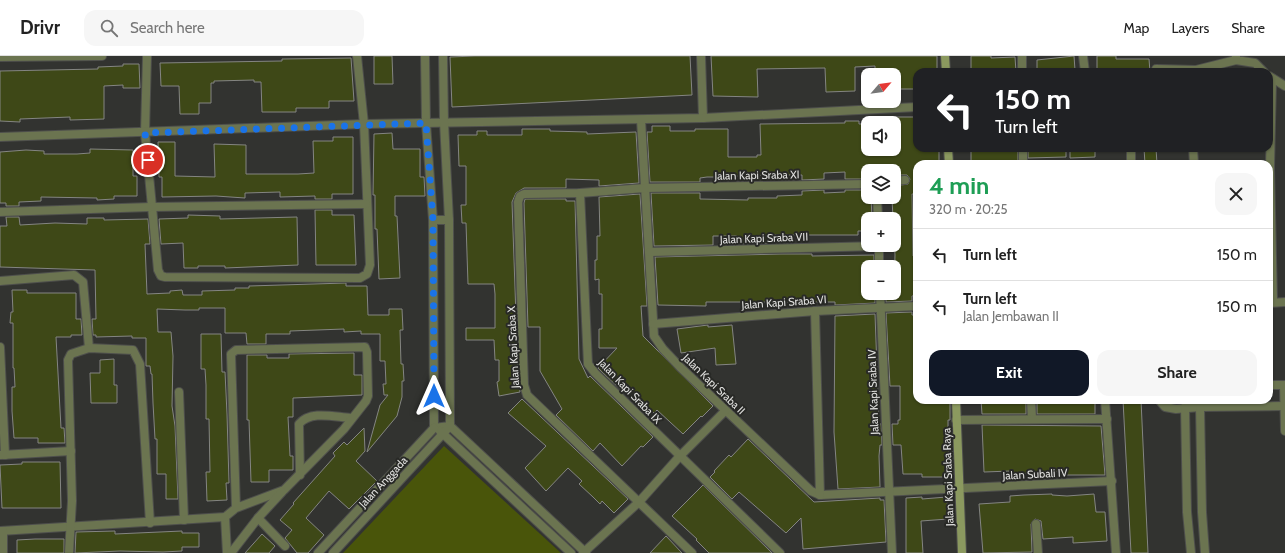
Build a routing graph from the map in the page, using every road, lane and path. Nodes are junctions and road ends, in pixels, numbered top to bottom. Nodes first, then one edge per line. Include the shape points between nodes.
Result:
1 (102, 56) edge
2 (147, 56) edge
3 (357, 56) edge
4 (426, 56) edge
5 (443, 56) edge
6 (701, 56) edge
7 (945, 56) edge
8 (1022, 56) edge
9 (1083, 56) edge
10 (0, 57) edge
11 (68, 57) edge
12 (1236, 58) edge
13 (946, 68) edge
14 (1022, 68) edge
15 (1084, 68) edge
16 (1205, 68) edge
17 (1260, 68) edge
18 (1273, 80) edge
19 (1285, 86) edge
20 (913, 107) edge
21 (703, 118) junction
22 (641, 120) junction
23 (444, 122) junction
24 (426, 123) junction
25 (364, 124) junction
26 (145, 133) junction
27 (0, 137) edge
28 (901, 180) edge
29 (905, 180) dead end
30 (861, 184) edge
31 (646, 188) junction
32 (580, 193) junction
33 (366, 204) junction
34 (151, 207) junction
35 (0, 212) edge
36 (433, 220) junction
37 (449, 220) junction
38 (861, 246) edge
39 (650, 252) junction
40 (0, 281) edge
41 (880, 300) edge
42 (1285, 302) edge
43 (1273, 303) edge
44 (913, 306) edge
45 (880, 307) junction
46 (815, 311) junction
47 (653, 324) junction
48 (0, 347) edge
49 (89, 348) junction
50 (1273, 385) edge
51 (1284, 385) edge
52 (179, 392) dead end
53 (956, 404) edge
54 (1031, 404) edge
55 (1105, 404) edge
56 (1162, 404) edge
57 (1200, 406) junction
58 (1284, 406) edge
59 (1186, 407) junction
60 (725, 411) junction
61 (351, 418) junction
62 (1032, 418) junction
63 (1107, 419) junction
64 (956, 420) junction
65 (450, 426) junction
66 (434, 428) junction
67 (1285, 431) edge
68 (444, 433) junction
69 (71, 451) junction
70 (2, 455) edge
71 (679, 457) junction
72 (300, 475) junction
73 (1112, 481) junction
74 (959, 489) junction
75 (284, 490) junction
76 (888, 490) junction
77 (820, 495) junction
78 (639, 502) junction
79 (236, 508) junction
80 (1188, 512) junction
81 (1202, 512) junction
82 (225, 517) junction
83 (258, 518) junction
84 (184, 520) junction
85 (150, 523) junction
86 (1036, 524) dead end
87 (70, 527) junction
88 (2, 531) edge
89 (286, 546) dead end
90 (584, 552) edge
91 (3, 553) edge
92 (69, 553) edge
93 (227, 553) edge
94 (231, 553) edge
95 (318, 553) edge
96 (333, 553) edge
97 (571, 553) edge
98 (692, 553) edge
99 (780, 553) edge
100 (892, 553) edge
101 (962, 553) edge
102 (1038, 553) edge
103 (1116, 553) edge
104 (1191, 553) edge
105 (1205, 553) edge

1 - 11 street
2 - 26 street
3 - 25 street
4 - 24 street
5 - 23 street
6 - 21 street
7 - 13 street
8 - 14 street
9 - 15 street
10 - 11 street
12 - 16 street
12 - 17 street via 1255,63
18 - 19 street
20 - 21 street
21 - 22 street
22 - 23 street
22 - 31 street, Jalan Kapi Sraba II
23 - 24 street
23 - 37 street
24 - 25 street
24 - 36 street
25 - 26 street
25 - 33 street
26 - 27 street
26 - 34 street
28 - 29 street
30 - 31 street, Jalan Kapi Sraba XI
31 - 32 street, Jalan Kapi Sraba X
31 - 39 street, Jalan Kapi Sraba II
32 - 71 street, Jalan Kapi Sraba IX via 588,364
32 - 78 street, Jalan Kapi Sraba X via 524,194 518,202 524,385 527,395 533,402
33 - 34 street
33 - 34 street via 370,265 367,274 360,278 161,276 158,270
34 - 35 street
36 - 37 street
36 - 66 street
37 - 65 street
38 - 39 street, Jalan Kapi Sraba VII
39 - 47 street, Jalan Kapi Sraba II
40 - 49 street via 74,275 80,278 83,282
41 - 45 street, Jalan Kapi Sraba IV
42 - 43 street
44 - 45 street, Jalan Kapi Sraba VI
45 - 46 street, Jalan Kapi Sraba VI
45 - 76 street, Jalan Kapi Sraba IV
46 - 47 street, Jalan Kapi Sraba VI
46 - 77 street
47 - 60 street, Jalan Kapi Sraba II via 654,336 663,349
48 - 70 street
49 - 69 street via 71,354 68,360
49 - 85 street via 133,350 137,355 140,364
50 - 51 street
51 - 58 street
52 - 84 street
53 - 64 street, Jalan Kapi Sraba Raya
54 - 62 street
55 - 63 street
56 - 59 street via 1176,409
57 - 58 street
57 - 59 street
57 - 81 street
58 - 67 street
59 - 80 street
60 - 71 street
60 - 77 street, Jalan Kapi Sraba II via 811,491
61 - 72 street via 344,429
61 - 72 street via 313,415 299,424
61 - 79 street via 368,396 368,352 364,347 234,351 230,354
62 - 63 street
62 - 64 street
63 - 73 street
64 - 74 street, Jalan Kapi Sraba Raya
65 - 66 street
65 - 68 street, Jalan Anggada
65 - 90 street
66 - 68 street
66 - 95 street, Jalan Anggada
68 - 96 street, Jalan Anggada
68 - 97 street
69 - 70 street
69 - 87 street
71 - 78 street
71 - 99 street, Jalan Kapi Sraba IX
72 - 75 street
73 - 74 street, Jalan Subali IV
73 - 103 street
74 - 76 street
74 - 101 street, Jalan Kapi Sraba Raya
75 - 79 street
75 - 83 street
76 - 77 street
76 - 100 street
78 - 90 street
78 - 98 street, Jalan Kapi Sraba X
79 - 82 street
80 - 81 street
80 - 104 street
81 - 105 street
82 - 84 street
82 - 93 street
83 - 89 street
83 - 94 street
84 - 85 street
85 - 87 street
86 - 102 street
87 - 88 street
87 - 92 street
88 - 91 street

